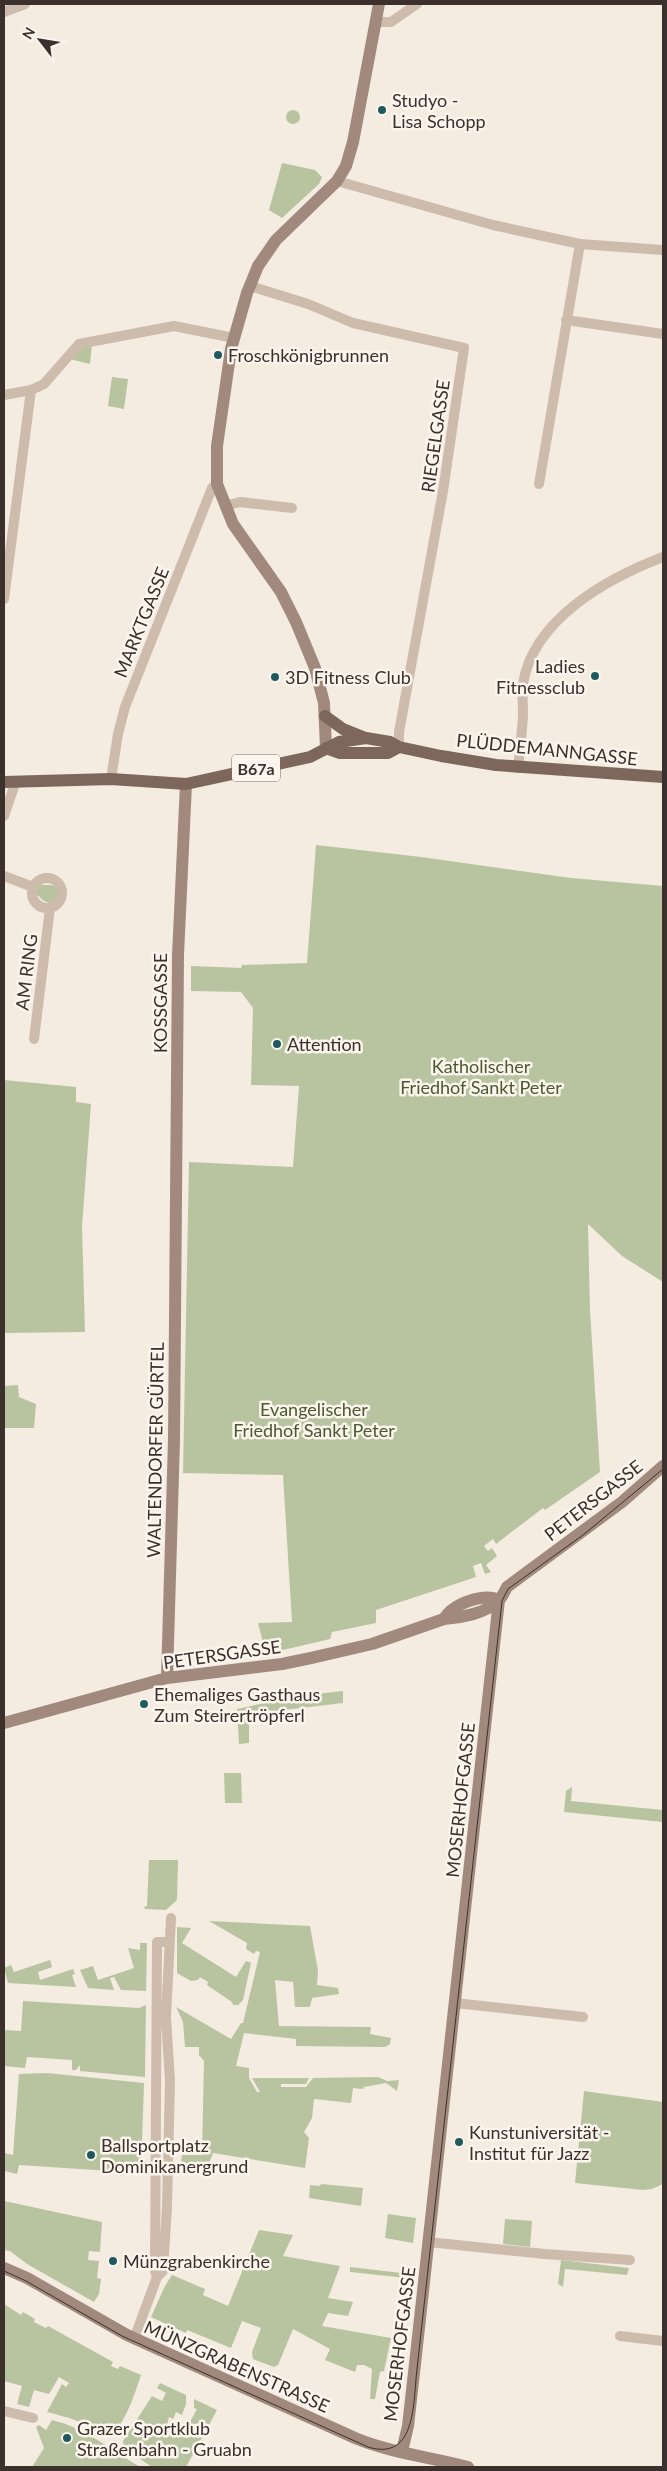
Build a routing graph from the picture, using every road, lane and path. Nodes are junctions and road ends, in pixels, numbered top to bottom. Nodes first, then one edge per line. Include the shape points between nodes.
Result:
1 (25, 4) edge
2 (379, 4) edge
3 (417, 4) edge
4 (4, 12) edge
5 (375, 22) junction
6 (337, 181) junction
7 (580, 244) junction
8 (663, 250) edge
9 (250, 286) junction
10 (566, 320) junction
11 (663, 334) edge
12 (234, 338) junction
13 (31, 390) junction
14 (4, 395) edge
15 (217, 484) junction
16 (539, 484) dead end
17 (225, 506) junction
18 (292, 508) dead end
19 (663, 557) edge
20 (4, 599) edge
21 (325, 716) junction
22 (366, 738) junction
23 (399, 747) junction
24 (326, 748) junction
25 (518, 768) junction
26 (663, 778) edge
27 (111, 779) junction
28 (10, 782) edge
29 (186, 784) junction
30 (4, 816) edge
31 (4, 876) edge
32 (33, 887) junction
33 (50, 908) junction
34 (34, 1039) dead end
35 (176, 1222) joint
36 (663, 1466) edge
37 (499, 1600) junction
38 (167, 1678) junction
39 (4, 1723) edge
40 (171, 1918) dead end
41 (168, 1942) junction
42 (162, 1982) junction
43 (455, 2004) junction
44 (583, 2017) dead end
45 (155, 2080) junction
46 (170, 2080) junction
47 (168, 2176) junction
48 (154, 2178) junction
49 (428, 2242) junction
50 (630, 2260) dead end
51 (4, 2268) edge
52 (157, 2277) junction
53 (620, 2336) dead end
54 (134, 2339) junction
55 (663, 2341) edge
56 (4, 2411) edge
57 (33, 2418) dead end
58 (402, 2451) junction
59 (468, 2467) edge

1 - 4 street
2 - 5 main road
3 - 5 street via 391,22
5 - 6 main road via 353,142 346,166
6 - 7 street via 492,225
6 - 9 main road via 276,240 258,266
7 - 8 street
7 - 10 street
9 - 12 main road
9 - 23 street, RIEGELGASSE via 313,305 353,323 464,348 443,491 398,737
10 - 11 street
10 - 16 street
12 - 13 street via 174,326 79,344 44,384
12 - 15 main road via 219,418
13 - 14 street
13 - 20 street
15 - 17 main road
15 - 27 street, MARKTGASSE via 212,488 125,707
17 - 18 street via 240,502
17 - 21 main road via 233,524 275,582 296,622 315,668
19 - 25 street via 613,578 572,608 538,645 523,685
21 - 22 main road via 342,729
21 - 24 main road
22 - 23 main road, PLÜDDEMANNGASSE / B67a
22 - 24 main road, PLÜDDEMANNGASSE / B67a via 339,742
23 - 24 main road, PLÜDDEMANNGASSE / B67a via 388,753 340,753
23 - 25 main road, PLÜDDEMANNGASSE / B67a
24 - 29 main road, PLÜDDEMANNGASSE / B67a via 310,756
25 - 26 main road, PLÜDDEMANNGASSE / B67a
27 - 28 main road, PLÜDDEMANNGASSE / B67a
27 - 29 main road, PLÜDDEMANNGASSE / B67a
28 - 30 street
29 - 35 main road, KOSSGASSE via 178,956
31 - 32 street
32 - 33 street via 35,903
32 - 33 street, AM RING via 39,880 48,878 60,886 60,899
33 - 34 street, AM RING
35 - 38 main road, WALTENDORFER GÜRTEL
36 - 37 main road, PETERSGASSE via 622,1502 507,1587
37 - 38 main road, PETERSGASSE via 481,1610 372,1644 282,1664
37 - 43 main road, MOSERHOFGASSE
38 - 39 main road, PETERSGASSE
40 - 41 street
41 - 42 street
41 - 42 street via 157,1942
42 - 45 street
42 - 46 street
43 - 44 street
43 - 49 main road, MOSERHOFGASSE
45 - 46 street
45 - 48 street
46 - 47 street
47 - 48 street
47 - 52 street via 163,2271
48 - 52 street
49 - 50 street
49 - 58 main road, MOSERHOFGASSE via 408,2426
51 - 54 main road, MÜNZGRABENSTRASSE
52 - 54 street
53 - 55 street
54 - 58 main road, MÜNZGRABENSTRASSE via 355,2438
56 - 57 street
58 - 59 main road, MÜNZGRABENSTRASSE

